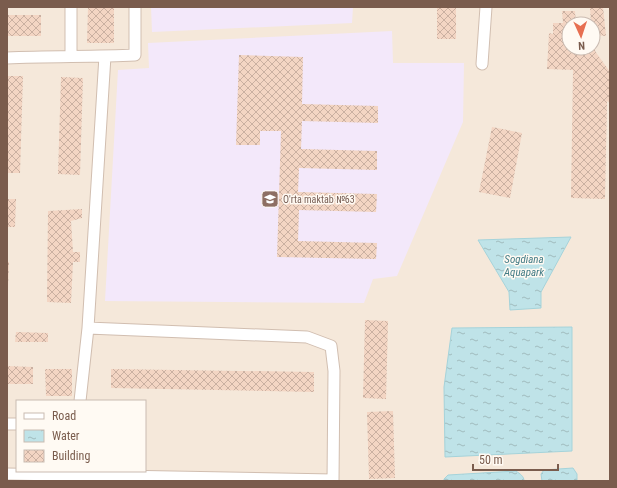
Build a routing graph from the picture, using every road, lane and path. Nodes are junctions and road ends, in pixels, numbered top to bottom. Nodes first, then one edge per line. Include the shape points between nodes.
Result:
1 (71, 7) edge
2 (135, 7) edge
3 (486, 7) edge
4 (71, 56) junction
5 (105, 56) junction
6 (7, 58) edge
7 (482, 64) dead end
8 (88, 328) junction
9 (80, 400) edge
10 (7, 474) edge
11 (71, 476) edge
12 (333, 481) edge

1 - 4 street
2 - 5 street via 135,55
3 - 7 street
4 - 5 street
4 - 6 street
5 - 8 street
8 - 9 street
8 - 12 street via 308,337 331,346 334,371
10 - 11 street
11 - 12 street

